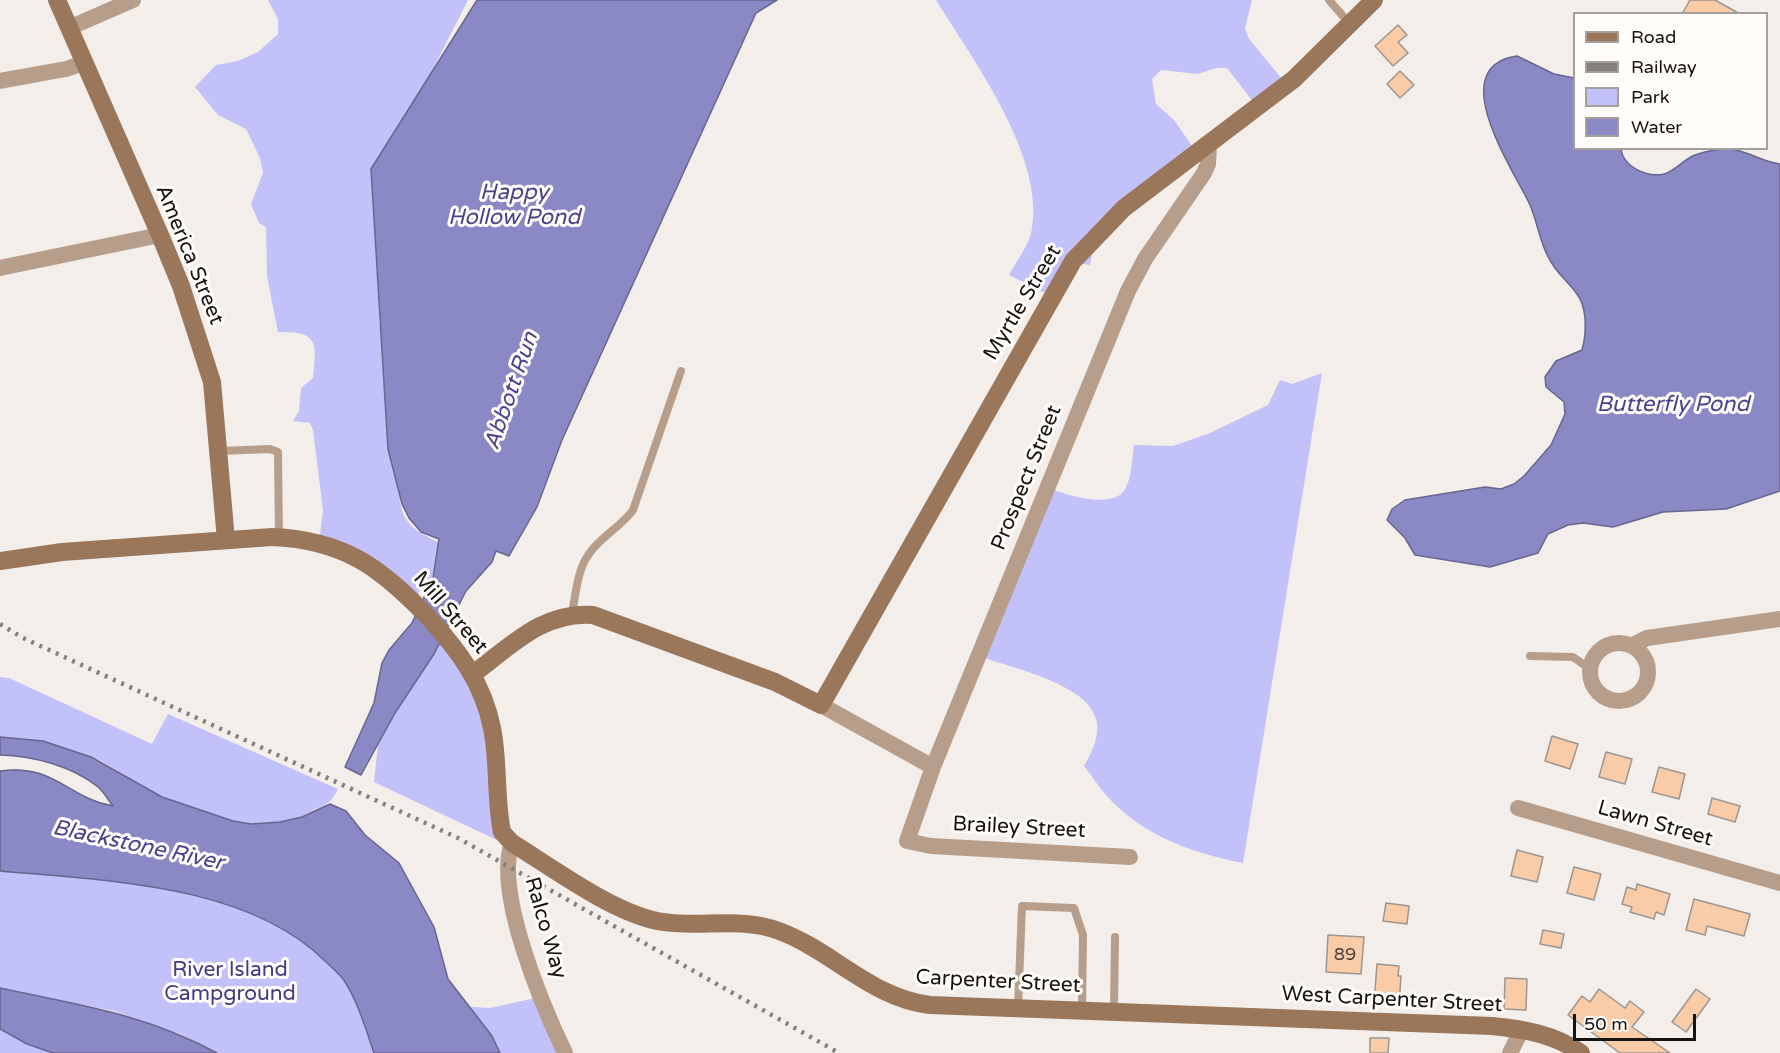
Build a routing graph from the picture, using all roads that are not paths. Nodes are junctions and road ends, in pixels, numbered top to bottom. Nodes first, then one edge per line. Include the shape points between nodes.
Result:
1 (57, 0) edge
2 (133, 0) edge
3 (1329, 0) edge
4 (1369, 4) edge
5 (1350, 24) junction
6 (71, 27) junction
7 (84, 63) junction
8 (0, 81) edge
9 (1209, 145) junction
10 (160, 235) junction
11 (0, 268) edge
12 (681, 371) dead end
13 (219, 451) junction
14 (279, 538) junction
15 (226, 540) junction
16 (0, 561) edge
17 (572, 613) junction
18 (1780, 619) edge
19 (1631, 646) junction
20 (1530, 656) dead end
21 (1590, 669) junction
22 (473, 674) junction
23 (821, 705) junction
24 (933, 767) junction
25 (1518, 808) dead end
26 (907, 841) joint
27 (512, 843) junction
28 (1130, 857) dead end
29 (1780, 884) edge
30 (1115, 937) dead end
31 (1018, 1008) junction
32 (1082, 1010) junction
33 (1114, 1011) junction
34 (1197, 1014) joint
35 (1522, 1029) junction
36 (565, 1053) edge
37 (1510, 1053) edge
38 (1581, 1053) edge

1 - 6 street, America Street
2 - 6 street
3 - 5 lane
4 - 5 street, Myrtle Street
5 - 9 street, Myrtle Street via 1294,79
6 - 7 street, America Street
7 - 8 street
7 - 10 street, America Street
9 - 23 street, Myrtle Street via 1124,208 1072,261
9 - 24 street, Prospect Street via 1204,173 1144,259 1128,291
10 - 11 street
10 - 13 street, America Street via 212,382
12 - 17 lane via 633,510 589,553
13 - 14 lane via 278,452
13 - 15 street, America Street
14 - 15 street, Mill Street
14 - 22 street, Mill Street via 297,538 339,550 375,568 403,591 451,642
15 - 16 street, Mill Street via 62,552
17 - 22 street, Mill Street via 536,627
17 - 23 street, Mill Street via 609,619 776,681
18 - 19 street via 1647,638
19 - 21 street via 1612,644 1603,648 1595,655
19 - 21 street via 1640,652 1648,670 1643,687 1629,699 1603,696 1592,682
20 - 21 lane via 1573,657
22 - 27 street via 492,728 502,832
23 - 24 street, Mill Street
24 - 26 street, Prospect Street
25 - 29 street, Lawn Street
26 - 28 street, Brailey Street via 930,846
27 - 31 street, Carpenter Street via 613,904 643,917 670,923 767,927 790,935 894,996 930,1005
27 - 36 street, Ralco Way via 506,873 522,941
30 - 33 lane
31 - 32 street, Carpenter Street
31 - 32 lane via 1022,906 1074,908 1083,935
32 - 33 street, Carpenter Street
33 - 34 street, Carpenter Street
34 - 35 street, West Carpenter Street
35 - 37 street
35 - 38 street, West Carpenter Street via 1550,1036

